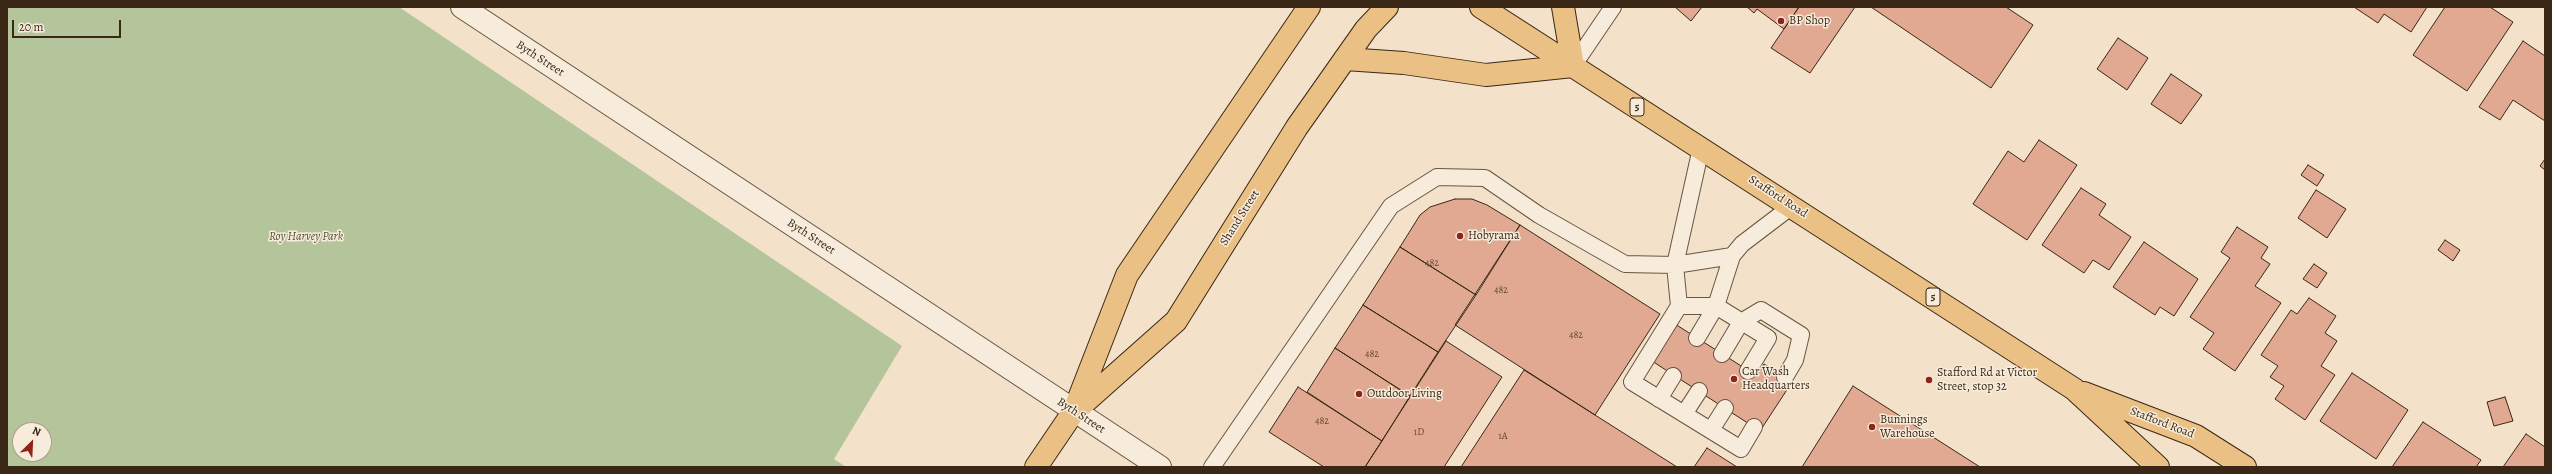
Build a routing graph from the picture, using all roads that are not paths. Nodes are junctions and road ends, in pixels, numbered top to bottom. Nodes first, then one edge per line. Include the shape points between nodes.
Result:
1 (462, 7) edge
2 (1309, 7) edge
3 (1386, 7) edge
4 (1481, 7) edge
5 (1563, 7) edge
6 (1613, 7) edge
7 (1345, 59) junction
8 (1573, 66) junction
9 (1701, 148) junction
10 (1792, 206) junction
11 (1732, 256) junction
12 (1675, 265) junction
13 (1679, 306) junction
14 (1716, 306) junction
15 (1741, 322) junction
16 (1697, 338) dead end
17 (1722, 354) dead end
18 (1748, 371) dead end
19 (1673, 376) dead end
20 (1785, 377) dead end
21 (2074, 389) junction
22 (1699, 392) dead end
23 (1659, 399) junction
24 (1725, 408) dead end
25 (1074, 411) junction
26 (1684, 414) junction
27 (1754, 427) dead end
28 (1711, 430) junction
29 (1036, 467) edge
30 (1160, 467) edge
31 (1212, 467) edge
32 (2158, 467) edge
33 (2245, 467) edge

1 - 25 street, Byth Street
2 - 25 main road, Shand Street via 1127,275
3 - 7 main road, Shand Street via 1366,29
4 - 8 main road, Stafford Road / 5
5 - 8 main road
6 - 8 lane
7 - 8 main road via 1404,63 1486,75
7 - 25 main road, Shand Street via 1297,127 1176,321
8 - 9 main road, Stafford Road / 5
9 - 10 main road, Stafford Road / 5
9 - 12 lane
10 - 11 lane via 1742,244
10 - 21 main road, Stafford Road / 5
11 - 12 lane
11 - 14 lane
12 - 13 lane
12 - 31 lane via 1624,264 1484,178 1437,177 1391,206
13 - 14 lane
13 - 23 lane via 1632,382
14 - 15 lane
14 - 16 lane
15 - 17 lane
15 - 18 lane via 1768,338
15 - 20 lane via 1761,310 1801,335 1796,360
19 - 23 lane
21 - 32 main road, Stafford Road / 5
21 - 33 main road, Stafford Road / 5 via 2196,436
22 - 26 lane
23 - 26 lane
24 - 28 lane
25 - 29 main road, Shand Street
25 - 30 street, Byth Street
26 - 28 lane
27 - 28 lane via 1741,449

